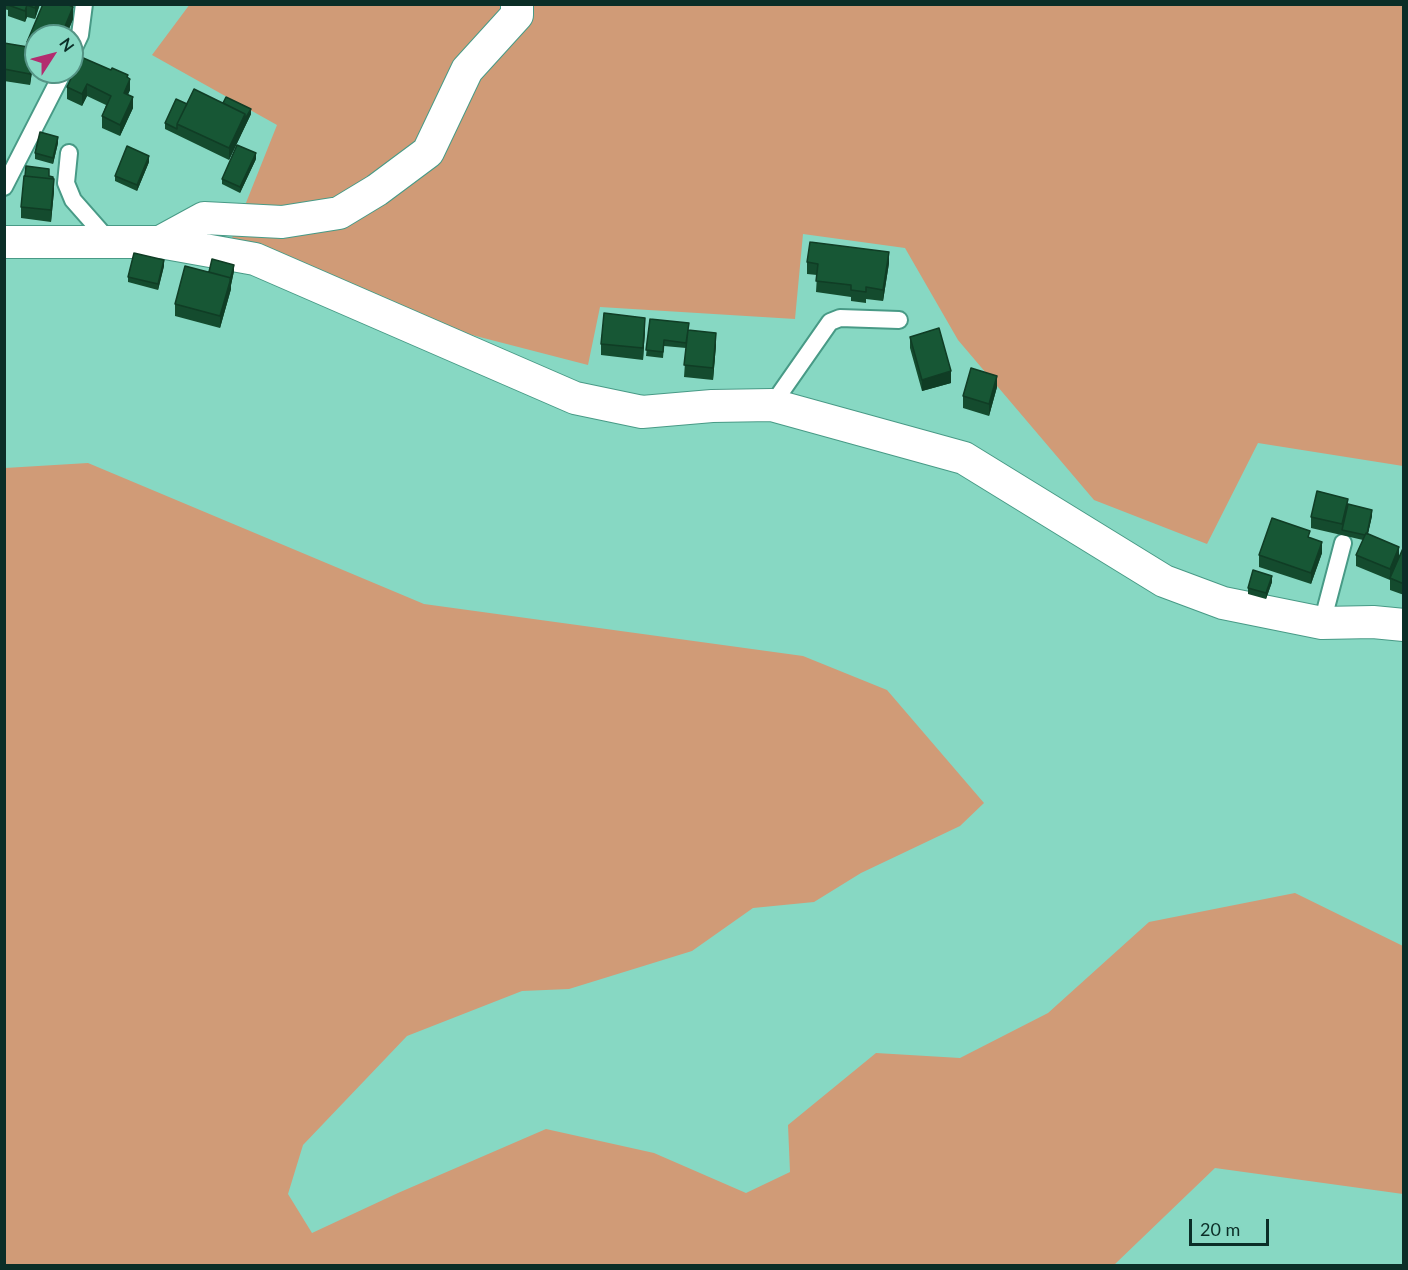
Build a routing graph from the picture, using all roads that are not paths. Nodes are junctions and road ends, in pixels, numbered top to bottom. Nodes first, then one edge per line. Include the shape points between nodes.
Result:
1 (84, 4) edge
2 (517, 4) edge
3 (81, 24) edge
4 (57, 84) edge
5 (69, 153) dead end
6 (4, 187) edge
7 (4, 242) edge
8 (110, 242) junction
9 (160, 242) junction
10 (899, 320) dead end
11 (772, 405) junction
12 (1343, 543) dead end
13 (1322, 623) junction
14 (1404, 625) edge

1 - 3 lane
2 - 9 street via 517,15 467,70 429,152 377,190 339,213 282,222 204,218
4 - 6 lane
5 - 8 lane via 66,183 73,200
7 - 8 street
8 - 9 street
9 - 11 street via 255,260 575,398 642,412
10 - 11 lane via 840,318 830,322
11 - 13 street via 964,458 1164,581 1223,603
12 - 13 lane
13 - 14 street

